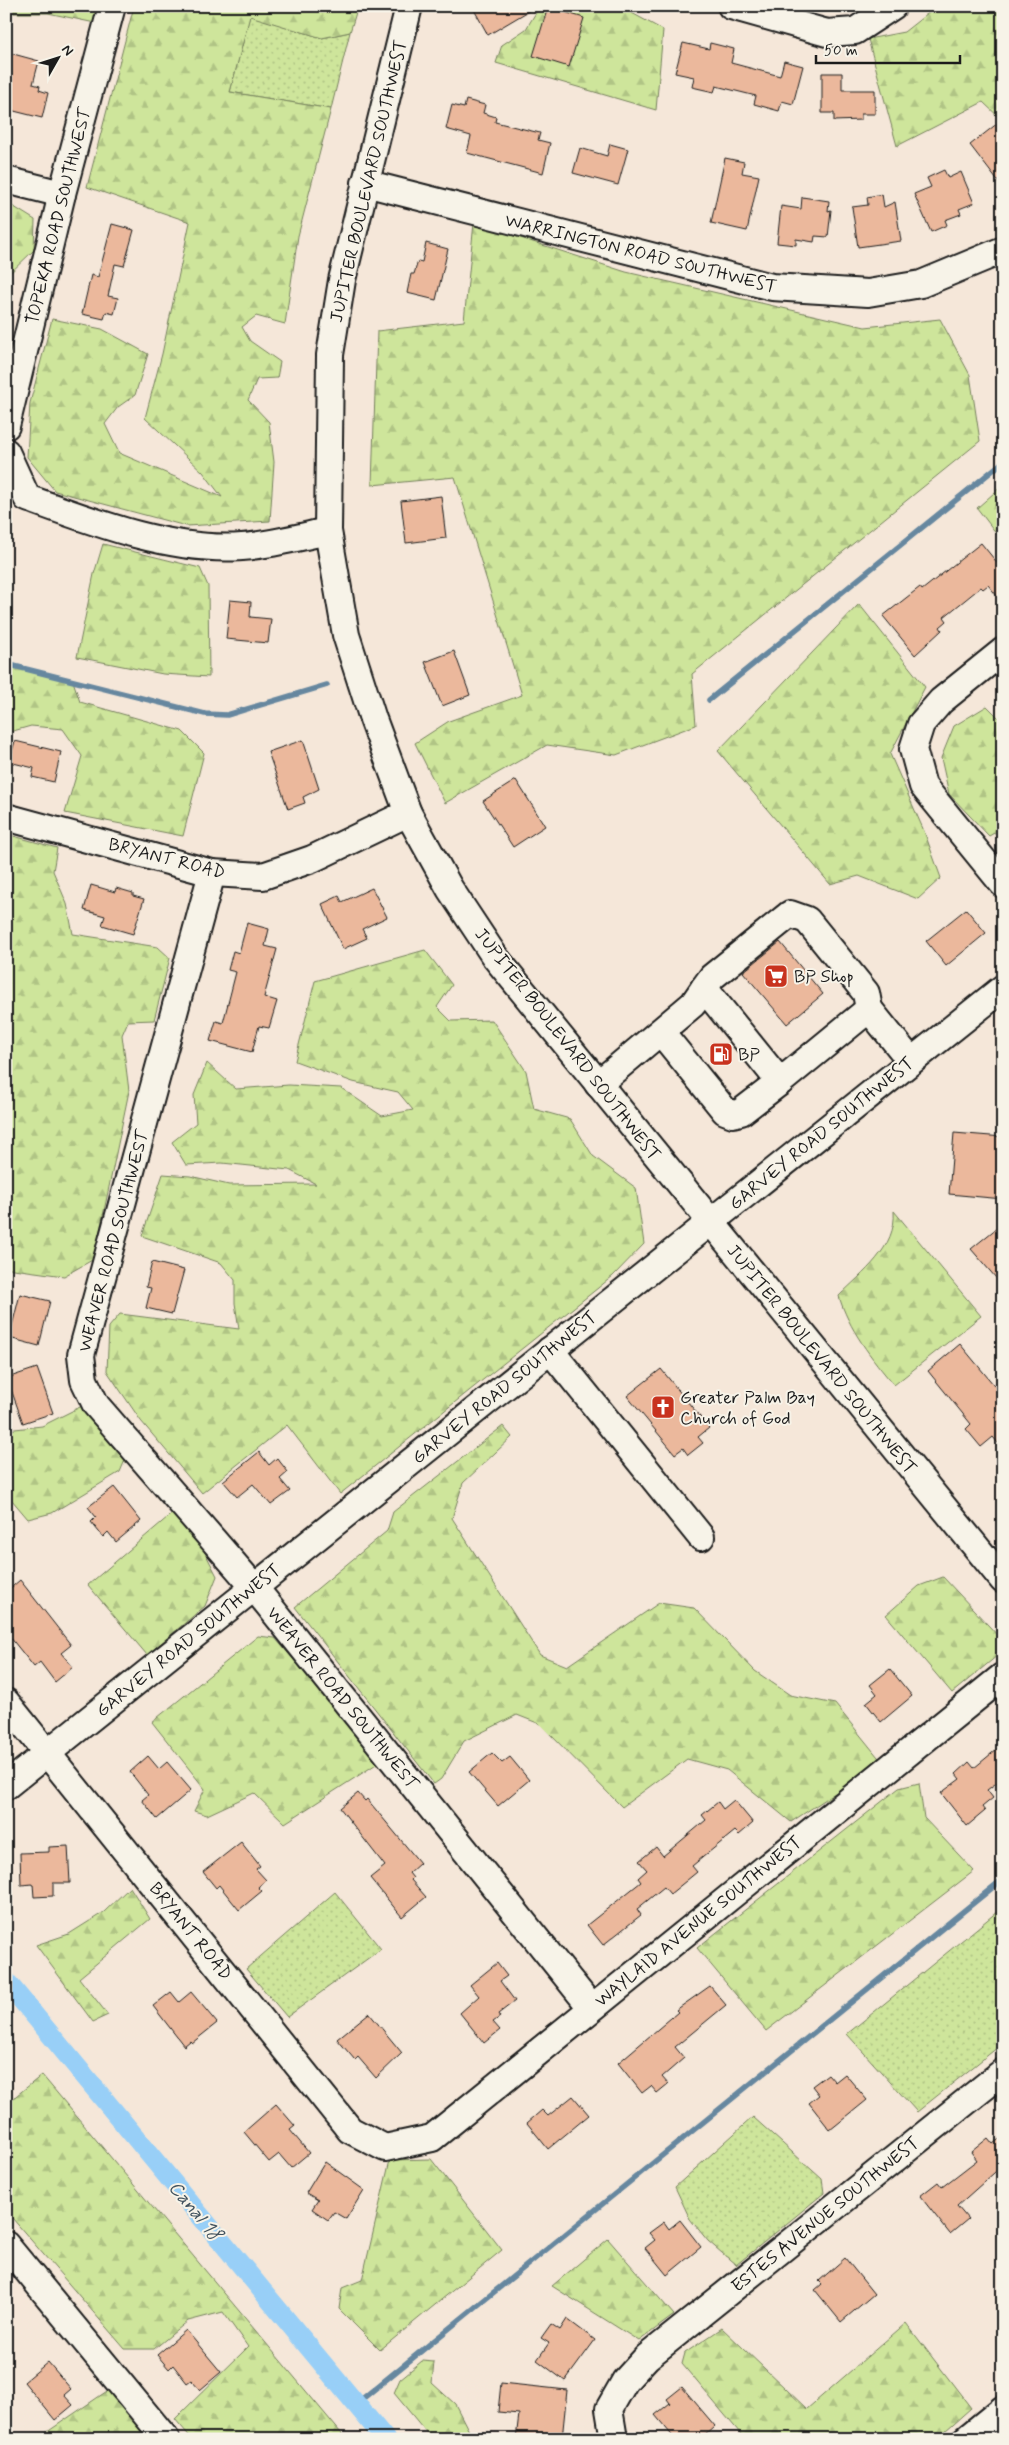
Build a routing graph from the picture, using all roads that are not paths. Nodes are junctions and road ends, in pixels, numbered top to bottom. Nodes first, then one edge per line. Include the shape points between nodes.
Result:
1 (112, 6) edge
2 (409, 6) edge
3 (731, 6) edge
4 (893, 6) edge
5 (6, 180) edge
6 (365, 183) junction
7 (62, 194) junction
8 (1003, 250) edge
9 (6, 426) edge
10 (6, 452) edge
11 (328, 532) junction
12 (1003, 651) edge
13 (408, 813) junction
14 (6, 817) edge
15 (212, 873) junction
16 (1003, 884) edge
17 (704, 988) junction
18 (1003, 988) edge
19 (869, 1009) junction
20 (661, 1032) junction
21 (911, 1061) junction
22 (780, 1082) junction
23 (598, 1084) junction
24 (710, 1222) junction
25 (550, 1350) junction
26 (701, 1537) dead end
27 (1003, 1580) edge
28 (254, 1587) junction
29 (1003, 1676) edge
30 (6, 1702) edge
31 (48, 1752) junction
32 (6, 1786) edge
33 (590, 2007) junction
34 (1003, 2072) edge
35 (384, 2148) joint
36 (6, 2245) edge
37 (1003, 2409) edge
38 (166, 2439) edge
39 (614, 2439) edge
40 (966, 2439) edge

1 - 7 street, TOPEKA ROAD SOUTHWEST
2 - 6 street, JUPITER BOULEVARD SOUTHWEST
3 - 4 street via 826,32 855,31
5 - 7 street
6 - 8 street, WARRINGTON ROAD SOUTHWEST via 772,287 868,293 921,284
6 - 11 street, JUPITER BOULEVARD SOUTHWEST via 342,280 330,355
7 - 9 street, TOPEKA ROAD SOUTHWEST
10 - 11 street via 28,498 86,520 166,541 204,547 242,547
11 - 13 street, JUPITER BOULEVARD SOUTHWEST via 346,634
12 - 16 street via 941,701 921,724 912,749 923,786
13 - 15 street, BRYANT ROAD via 312,859 263,876
13 - 23 street, JUPITER BOULEVARD SOUTHWEST via 450,889 495,957
14 - 15 street, BRYANT ROAD
15 - 28 street, WEAVER ROAD SOUTHWEST via 81,1355 84,1380 96,1405
17 - 19 street via 712,977 790,914 807,920 866,993
17 - 20 street via 693,1004
17 - 22 street
18 - 21 street, GARVEY ROAD SOUTHWEST
19 - 21 street
19 - 22 street
20 - 22 street via 725,1111 741,1112
20 - 23 street
21 - 24 street, GARVEY ROAD SOUTHWEST
23 - 24 street, JUPITER BOULEVARD SOUTHWEST
24 - 25 street, GARVEY ROAD SOUTHWEST
24 - 27 street, JUPITER BOULEVARD SOUTHWEST
25 - 26 street
25 - 28 street, GARVEY ROAD SOUTHWEST
28 - 31 street, GARVEY ROAD SOUTHWEST
28 - 33 street, WEAVER ROAD SOUTHWEST
29 - 33 street, WAYLAID AVENUE SOUTHWEST
30 - 31 street, BRYANT ROAD
31 - 32 street, GARVEY ROAD SOUTHWEST
31 - 35 street, BRYANT ROAD via 350,2130
33 - 35 street, WAYLAID AVENUE SOUTHWEST via 432,2138
34 - 39 street, ESTES AVENUE SOUTHWEST via 647,2357 625,2381 609,2409
36 - 38 street
37 - 40 street

